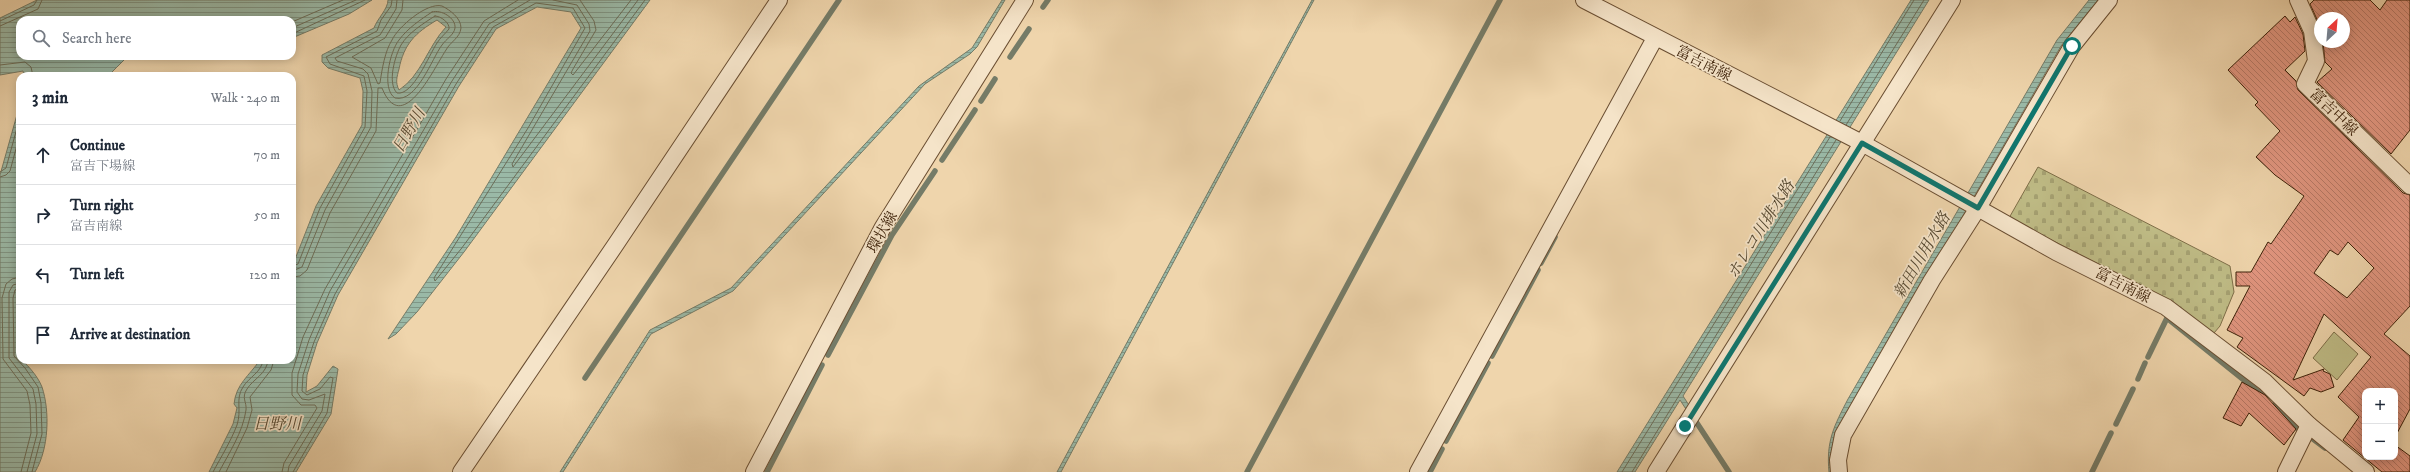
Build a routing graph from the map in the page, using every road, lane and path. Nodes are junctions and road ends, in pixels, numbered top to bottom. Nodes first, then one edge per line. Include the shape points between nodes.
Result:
1 (779, 0) edge
2 (1025, 0) edge
3 (1584, 0) edge
4 (1952, 0) edge
5 (2109, 0) edge
6 (2298, 0) edge
7 (1655, 38) junction
8 (1857, 141) junction
9 (2410, 186) edge
10 (1978, 208) junction
11 (2309, 425) junction
12 (461, 472) edge
13 (754, 472) edge
14 (1418, 472) edge
15 (1656, 472) edge
16 (1839, 472) edge
17 (2286, 472) edge
18 (2366, 472) edge

1 - 12 street
2 - 13 street, 環状線 via 883,227
3 - 7 street, 富吉南線
4 - 8 street
5 - 10 street via 2072,46
6 - 9 street, 富吉中線 via 2312,31 2316,61 2305,84
7 - 8 street, 富吉南線
7 - 14 street
8 - 10 street, 富吉南線
8 - 15 street
10 - 11 street, 富吉南線 via 2056,252 2166,307 2265,382
10 - 16 street via 1932,280 1843,435 1838,460
11 - 17 street
11 - 18 street, 富吉南線

